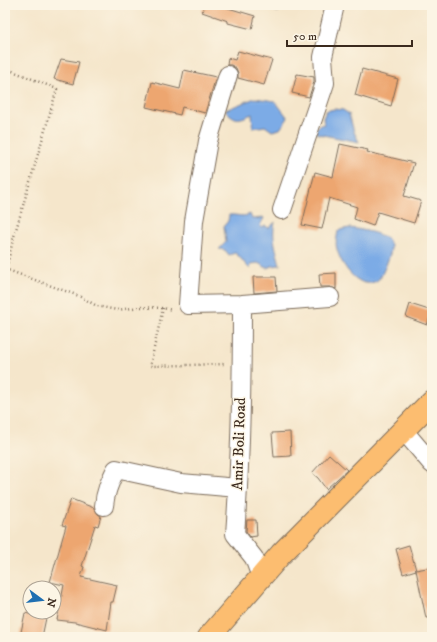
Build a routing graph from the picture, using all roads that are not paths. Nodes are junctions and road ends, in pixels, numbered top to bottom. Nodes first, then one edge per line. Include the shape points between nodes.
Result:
1 (336, 5) edge
2 (228, 75) dead end
3 (282, 210) dead end
4 (330, 297) dead end
5 (242, 304) junction
6 (432, 401) edge
7 (404, 431) junction
8 (432, 464) edge
9 (238, 488) junction
10 (104, 506) dead end
11 (262, 577) junction
12 (209, 637) edge

1 - 3 street via 323,57 325,83
2 - 5 street via 207,148 194,222 188,305
4 - 5 street
5 - 9 street, Amir Boli Road
6 - 7 main road
7 - 8 street
7 - 11 main road via 281,554
9 - 10 street via 181,484 116,469 104,497
9 - 11 street, Amir Boli Road via 234,534 254,558
11 - 12 main road

